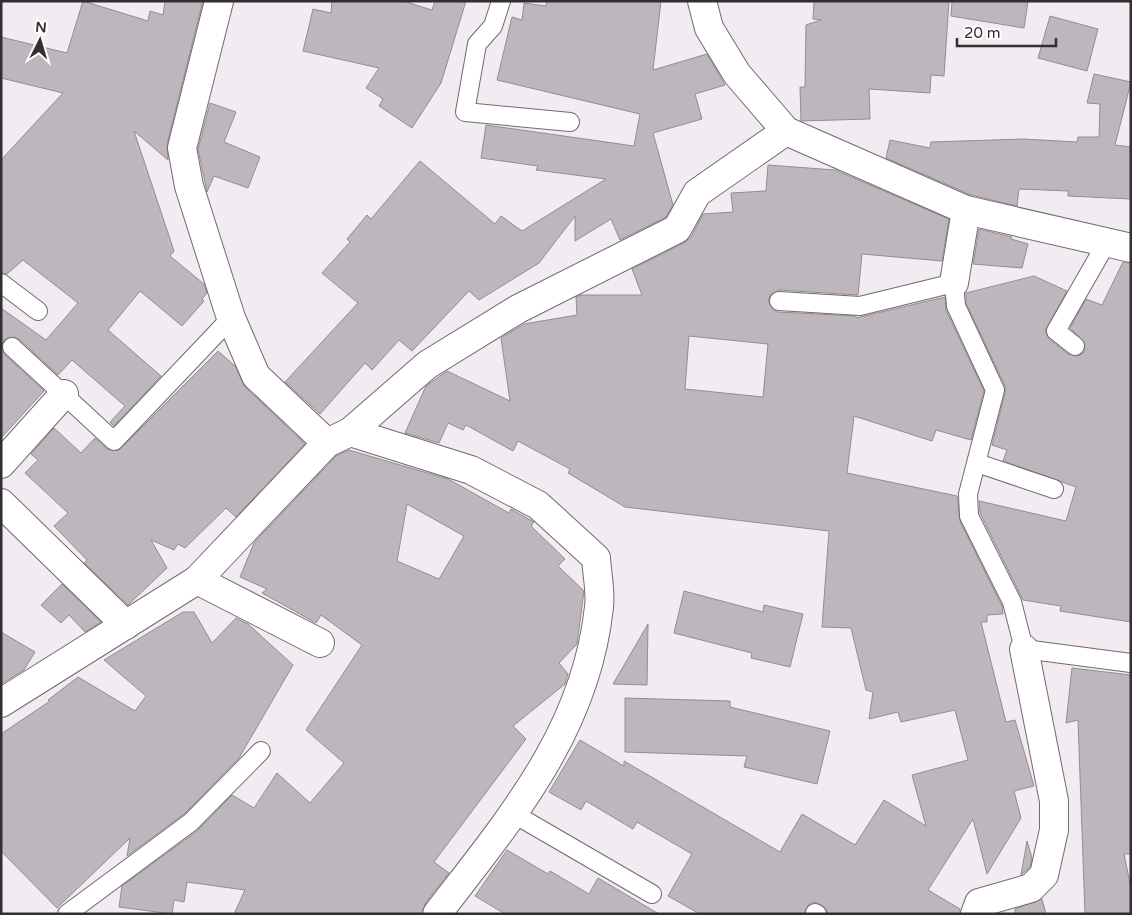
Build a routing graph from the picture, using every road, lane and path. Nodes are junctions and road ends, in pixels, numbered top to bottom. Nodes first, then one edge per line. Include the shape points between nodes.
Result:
1 (219, 1) edge
2 (501, 1) edge
3 (702, 1) edge
4 (570, 122) dead end
5 (786, 131) junction
6 (966, 210) junction
7 (1119, 245) edge
8 (1, 283) edge
9 (954, 283) junction
10 (779, 301) dead end
11 (38, 311) dead end
12 (231, 318) junction
13 (1075, 346) dead end
14 (12, 347) dead end
15 (64, 394) junction
16 (339, 438) junction
17 (977, 463) junction
18 (1, 464) edge
19 (1054, 489) dead end
20 (1, 503) edge
21 (197, 580) junction
22 (126, 625) junction
23 (320, 643) dead end
24 (1024, 649) junction
25 (1131, 663) edge
26 (1, 703) edge
27 (261, 751) dead end
28 (514, 814) junction
29 (652, 894) dead end
30 (67, 914) edge
31 (437, 914) edge
32 (975, 914) edge

1 - 12 street via 182,148 189,186
2 - 4 lane via 493,26 477,44 465,112
3 - 5 street via 709,28 737,74
5 - 6 street
5 - 16 street via 697,193 678,230 518,309 485,329 427,365
6 - 7 street
6 - 9 street
7 - 13 lane via 1056,331
8 - 11 lane
9 - 10 lane via 860,306
9 - 17 lane via 956,306 995,390
12 - 15 lane via 114,440
12 - 16 street via 256,376
14 - 15 lane
15 - 18 street
16 - 21 street
16 - 28 street via 471,470 538,505 596,558 600,606 587,673 565,730
17 - 19 lane
17 - 24 lane via 968,494 969,516 1012,602
20 - 22 street
21 - 22 street
21 - 23 street
22 - 26 street
24 - 25 lane
24 - 32 street via 1054,801 1054,830 1044,875 1031,888 979,902
27 - 30 lane via 191,822
28 - 29 lane
28 - 31 street

